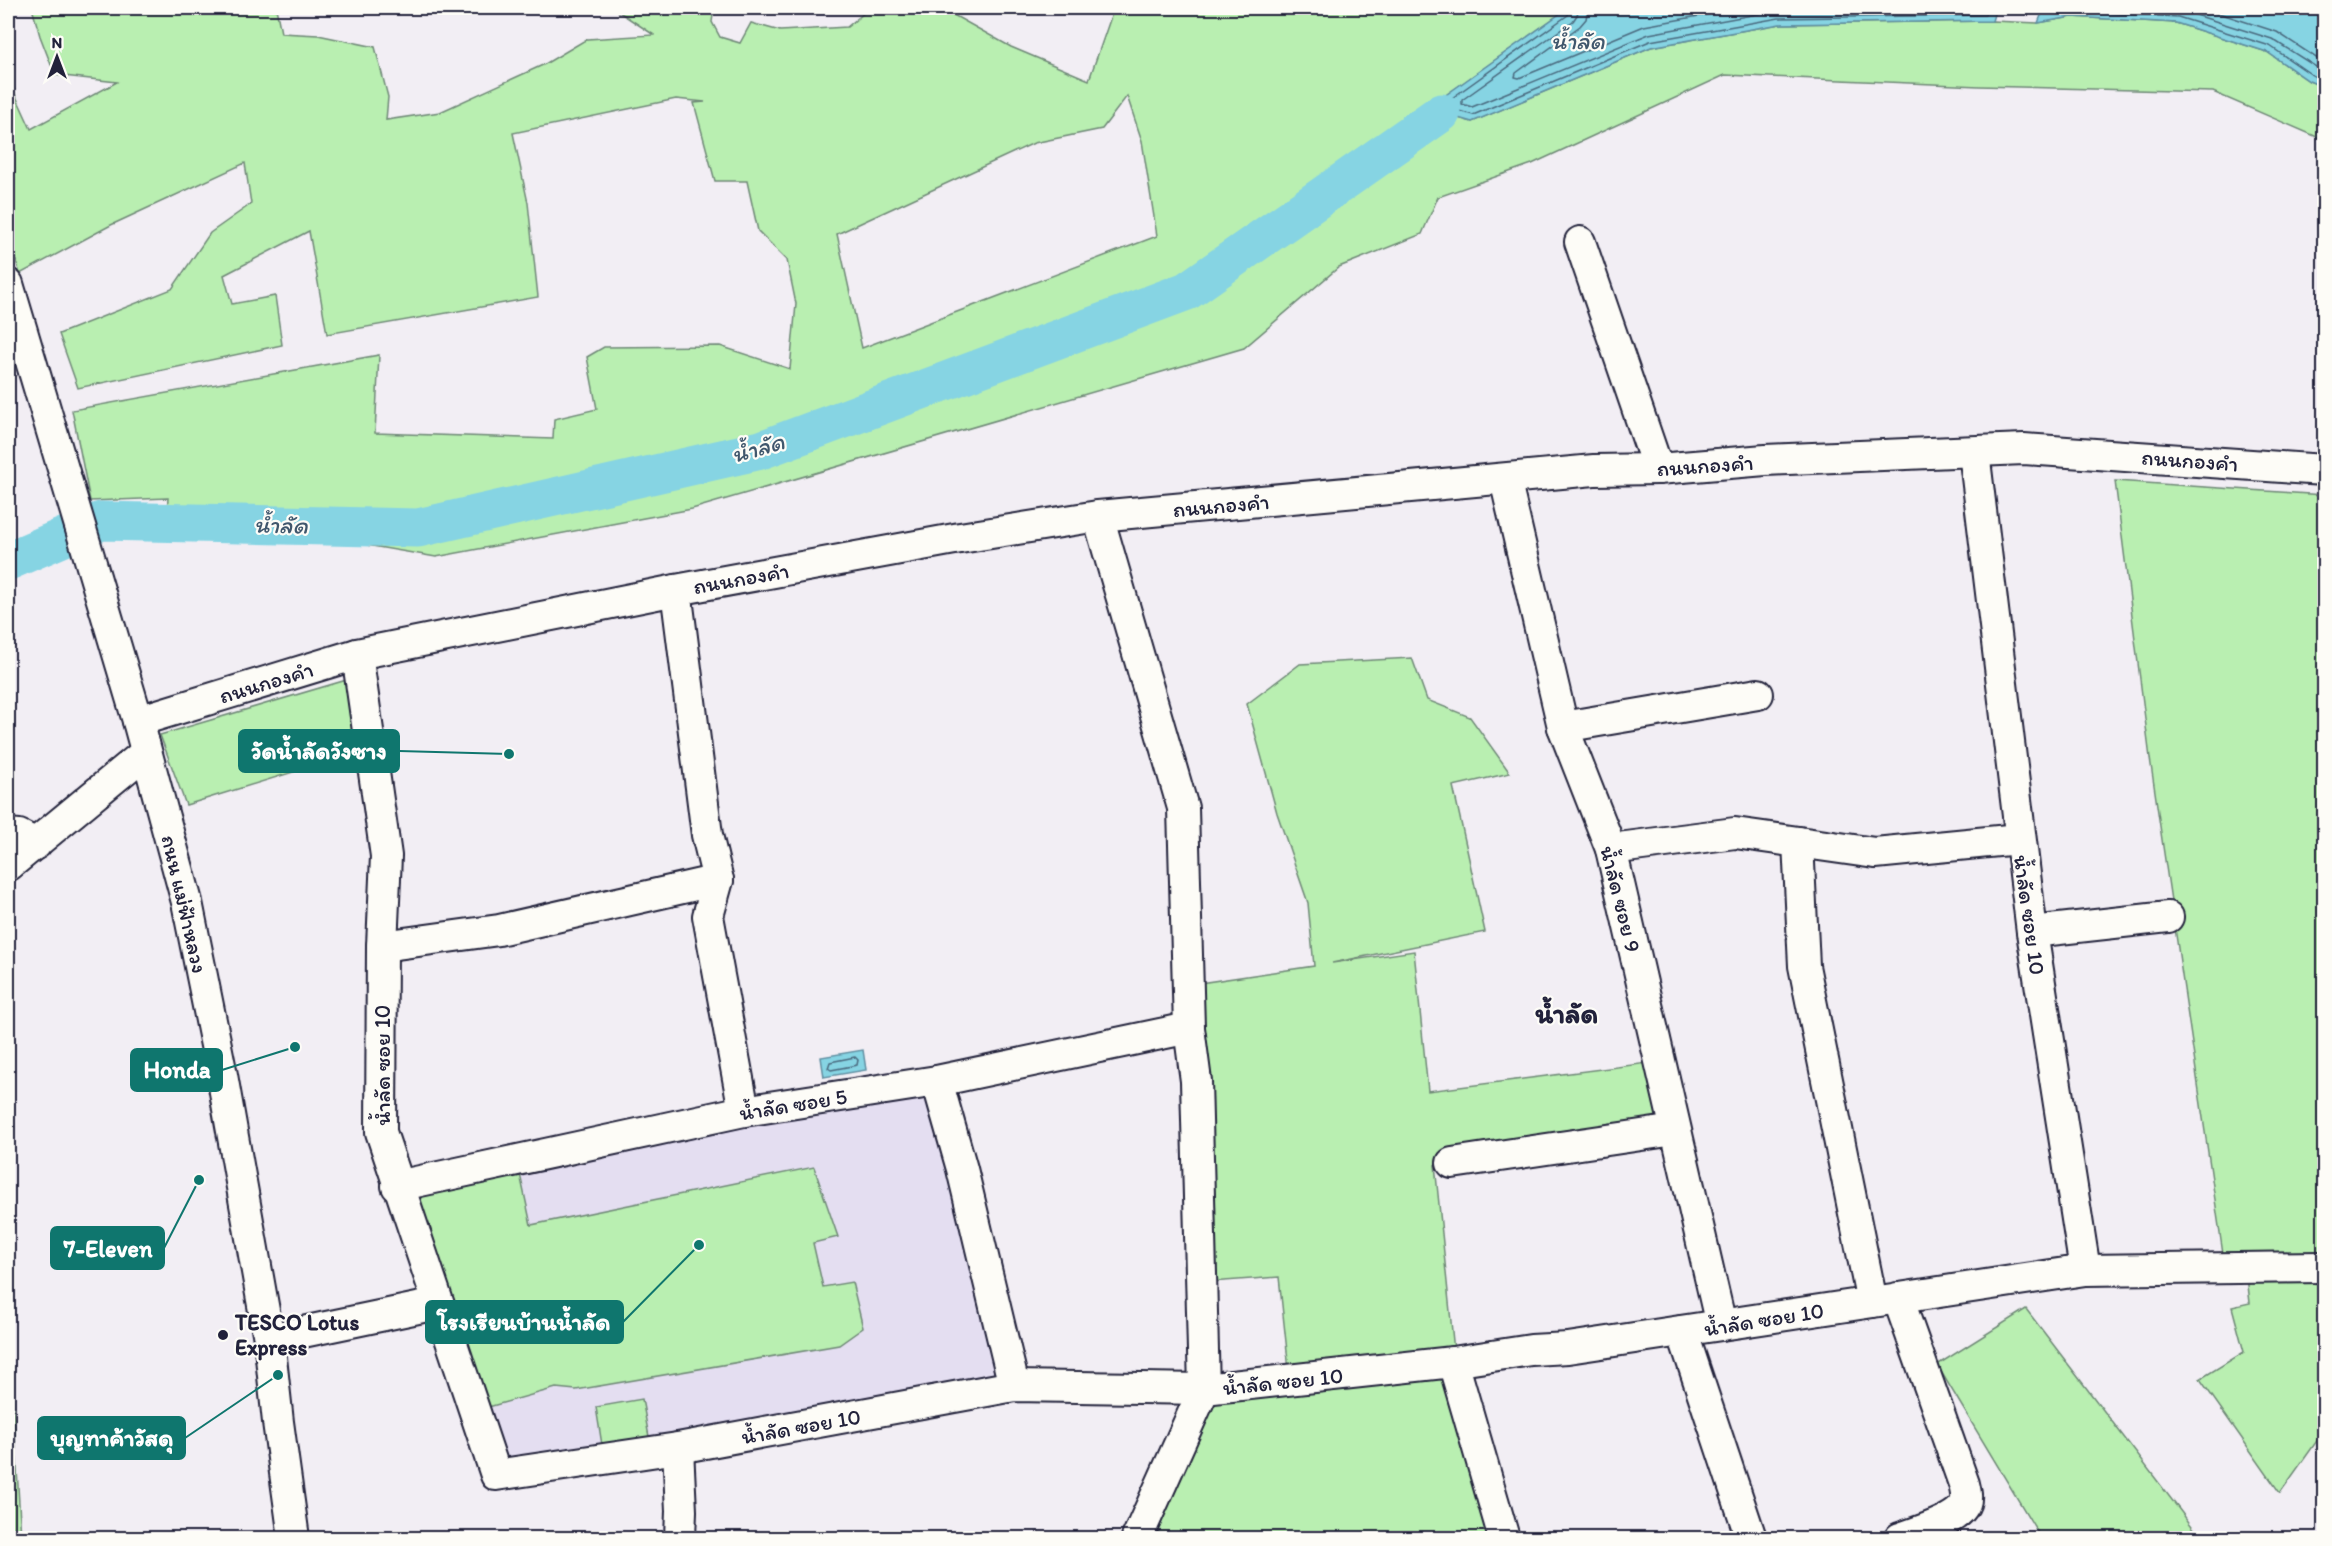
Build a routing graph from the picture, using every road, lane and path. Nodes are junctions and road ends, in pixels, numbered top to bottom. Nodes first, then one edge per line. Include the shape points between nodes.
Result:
1 (1580, 242) dead end
2 (10, 301) edge
3 (1974, 452) junction
4 (1658, 469) junction
5 (2325, 470) edge
6 (1505, 479) junction
7 (1098, 516) junction
8 (676, 590) junction
9 (357, 654) junction
10 (1758, 694) dead end
11 (138, 721) junction
12 (1563, 727) junction
13 (145, 753) junction
14 (8, 834) edge
15 (2019, 839) junction
16 (1798, 842) junction
17 (36, 844) junction
18 (1611, 849) junction
19 (8, 866) edge
20 (718, 880) junction
21 (2168, 917) dead end
22 (2032, 932) junction
23 (382, 946) junction
24 (1189, 1028) junction
25 (937, 1081) junction
26 (744, 1111) junction
27 (1675, 1130) junction
28 (1452, 1162) dead end
29 (397, 1186) junction
30 (2325, 1267) edge
31 (2085, 1270) junction
32 (1885, 1300) junction
33 (438, 1304) junction
34 (1721, 1325) junction
35 (1682, 1331) junction
36 (269, 1340) junction
37 (1453, 1362) junction
38 (1014, 1386) junction
39 (1204, 1389) junction
40 (678, 1448) junction
41 (294, 1539) edge
42 (680, 1539) edge
43 (1137, 1539) edge
44 (1504, 1539) edge
45 (1751, 1539) edge
46 (1900, 1539) edge

1 - 4 street
2 - 11 street, ถนน แม่ฟ้าหลวง
3 - 4 street, ถนนกองคำ via 1766,460
3 - 5 street, ถนนกองคำ via 2024,449
3 - 15 street, น้ำลัด ซอย 10
4 - 6 street, ถนนกองคำ via 1594,470
6 - 7 street, ถนนกองคำ
6 - 12 street, น้ำลัด ซอย 9
7 - 8 street, ถนนกองคำ
7 - 24 street via 1183,808
8 - 9 street, ถนนกองคำ
8 - 20 street via 708,835
9 - 11 street, ถนนกองคำ
9 - 23 street, น้ำลัด ซอย 10 via 386,856
10 - 12 street
11 - 13 street, ถนน แม่ฟ้าหลวง
12 - 18 street, น้ำลัด ซอย 9
13 - 17 street
13 - 36 street, ถนน แม่ฟ้าหลวง via 187,902
14 - 17 street
15 - 16 street via 1875,853
15 - 22 street, น้ำลัด ซอย 10
16 - 18 street via 1734,833
16 - 32 street via 1804,966
17 - 19 street
18 - 27 street, น้ำลัด ซอย 9
20 - 23 street via 499,930
20 - 26 street via 708,915
21 - 22 street
22 - 31 street, น้ำลัด ซอย 10
23 - 29 street, น้ำลัด ซอย 10 via 381,1132
24 - 25 street, น้ำลัด ซอย 5
24 - 39 street via 1196,1081
25 - 26 street, น้ำลัด ซอย 5
25 - 38 street
26 - 29 street, น้ำลัด ซอย 5
27 - 28 street
27 - 34 street, น้ำลัด ซอย 9
29 - 33 street, น้ำลัด ซอย 10
30 - 31 street
31 - 32 street, น้ำลัด ซอย 10
32 - 34 street, น้ำลัด ซอย 10
32 - 46 street via 1964,1484 1966,1497 1958,1513
33 - 36 street
33 - 40 street, น้ำลัด ซอย 10 via 496,1475
34 - 35 street, น้ำลัด ซอย 10
35 - 37 street, น้ำลัด ซอย 10
35 - 45 street
36 - 41 street, ถนน แม่ฟ้าหลวง
37 - 39 street, น้ำลัด ซอย 10
37 - 44 street
38 - 39 street, น้ำลัด ซอย 10
38 - 40 street, น้ำลัด ซอย 10
39 - 43 street
40 - 42 street

